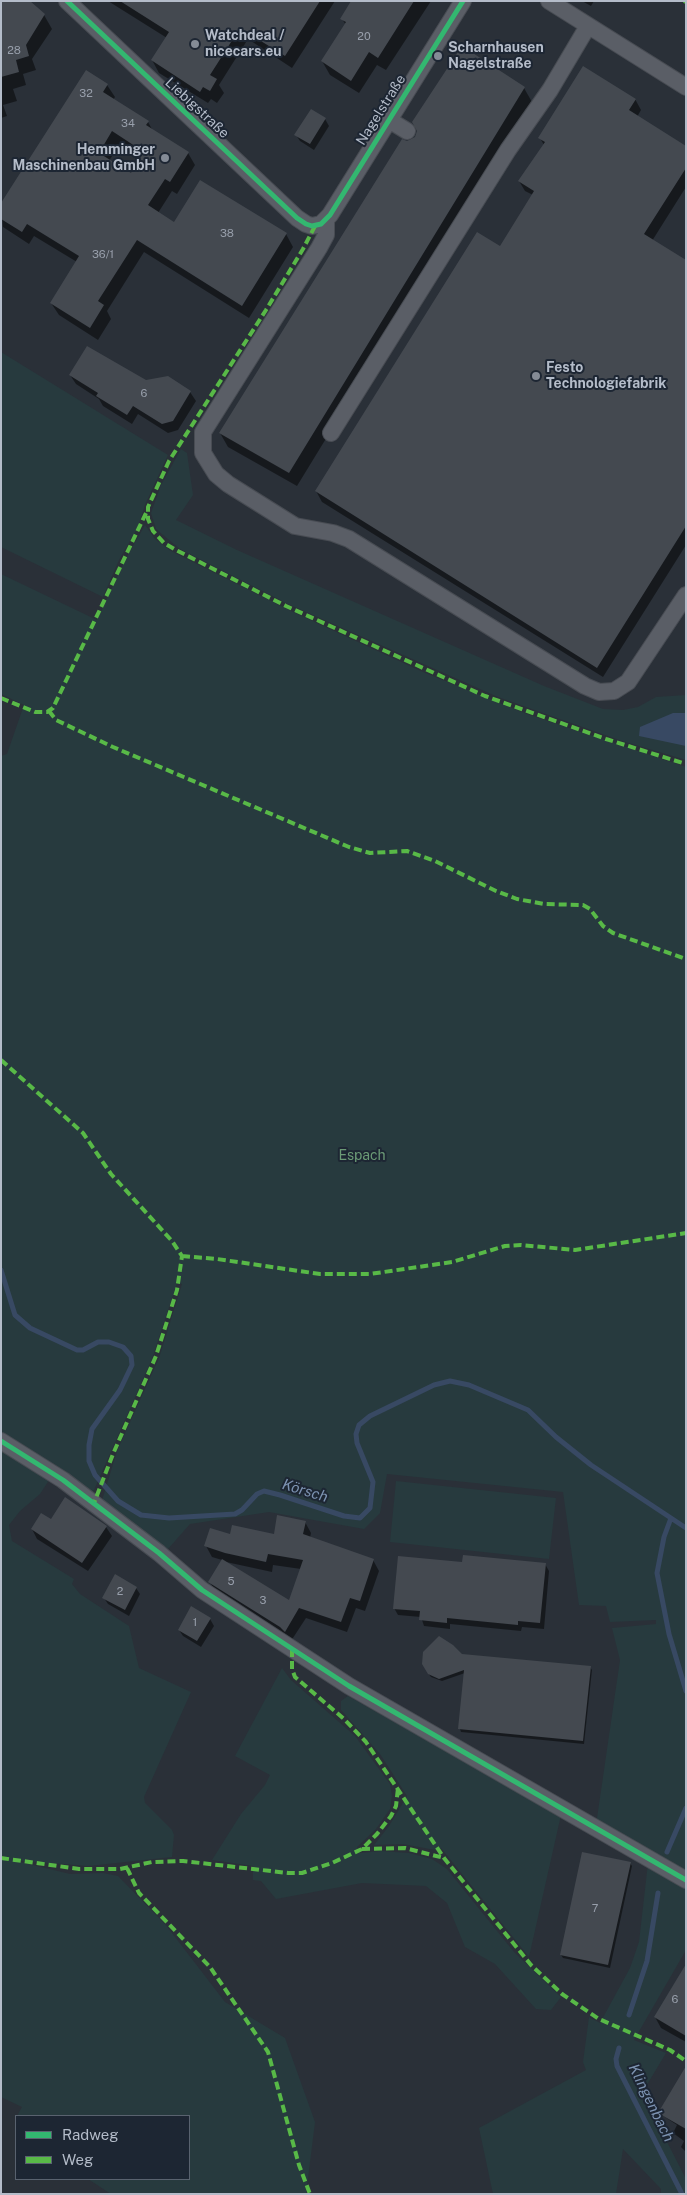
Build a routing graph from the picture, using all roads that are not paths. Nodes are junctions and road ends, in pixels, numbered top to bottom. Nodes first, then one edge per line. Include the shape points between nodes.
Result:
1 (67, 1) edge
2 (463, 1) edge
3 (549, 1) edge
4 (588, 26) junction
5 (686, 87) edge
6 (389, 120) junction
7 (407, 131) dead end
8 (321, 222) junction
9 (331, 433) dead end
10 (686, 595) edge
11 (1, 1441) edge
12 (686, 1880) edge

1 - 8 street, Liebigstraße via 297,218 306,224
2 - 6 street, Nagelstraße
3 - 4 street
4 - 5 street
4 - 9 street
6 - 7 street
6 - 8 street, Nagelstraße
8 - 10 street via 326,233 319,248 203,432 203,453 216,474 295,526 349,539 599,692 614,691 628,682
11 - 12 street via 63,1480 195,1584 349,1686

